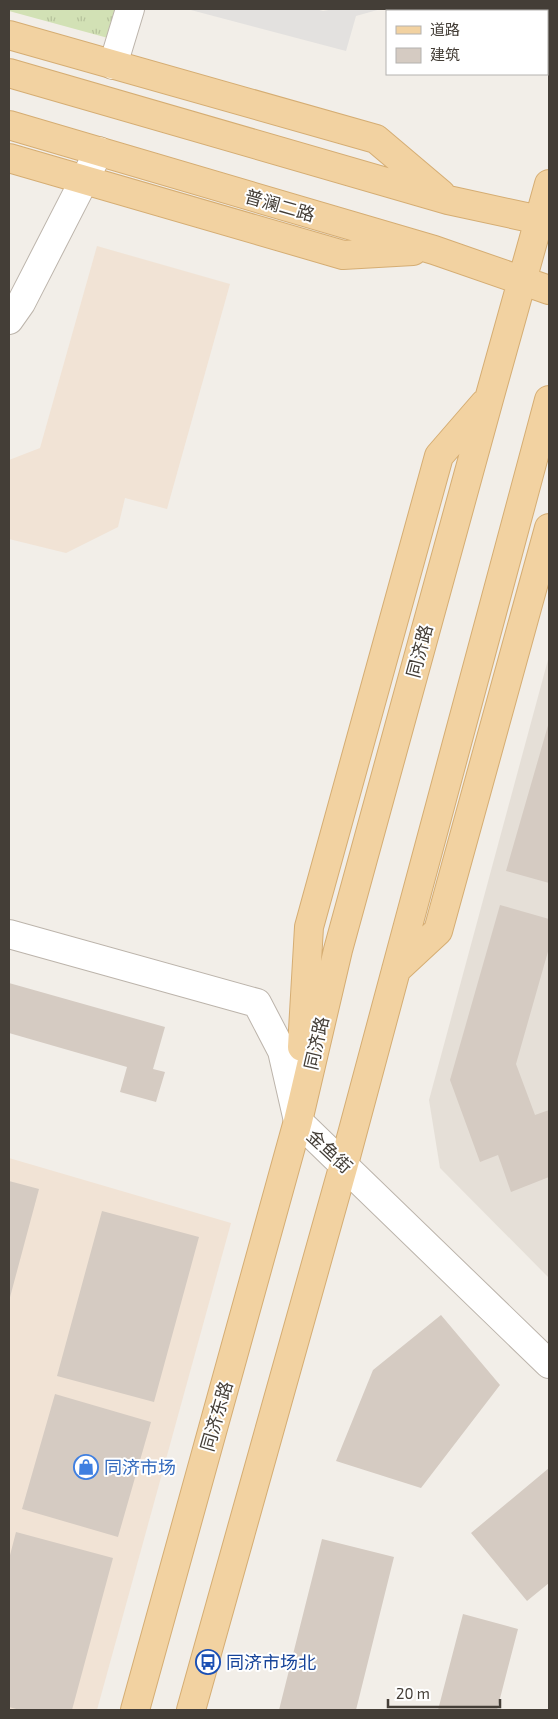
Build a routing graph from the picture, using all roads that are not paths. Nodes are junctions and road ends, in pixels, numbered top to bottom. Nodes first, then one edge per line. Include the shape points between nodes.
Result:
1 (130, 9) edge
2 (9, 36) edge
3 (113, 65) junction
4 (9, 73) edge
5 (9, 125) edge
6 (99, 151) junction
7 (9, 158) edge
8 (84, 180) junction
9 (549, 184) edge
10 (448, 200) junction
11 (544, 221) edge
12 (434, 250) junction
13 (522, 281) junction
14 (549, 290) edge
15 (9, 320) edge
16 (548, 414) edge
17 (549, 528) edge
18 (9, 934) edge
19 (396, 970) junction
20 (298, 1121) junction
21 (344, 1164) junction
22 (549, 1364) edge
23 (135, 1710) edge
24 (191, 1710) edge

1 - 3 street
2 - 3 main road
3 - 10 main road via 376,139
4 - 10 main road
5 - 6 main road, 普澜二路
6 - 8 street
6 - 12 main road, 普澜二路
7 - 8 main road
8 - 12 main road via 343,255
8 - 15 street via 22,302
9 - 11 main road, 同济路
10 - 11 main road
11 - 13 main road, 同济路
12 - 13 main road, 普澜二路
13 - 14 main road, 普澜二路
13 - 20 main road, 同济路 via 338,950
16 - 19 main road
17 - 19 main road via 438,931
18 - 20 street, 金鱼街 via 257,1003 282,1051
19 - 21 main road
20 - 21 street, 金鱼街
20 - 23 main road, 同济东路
21 - 22 street, 金鱼街
21 - 24 main road

